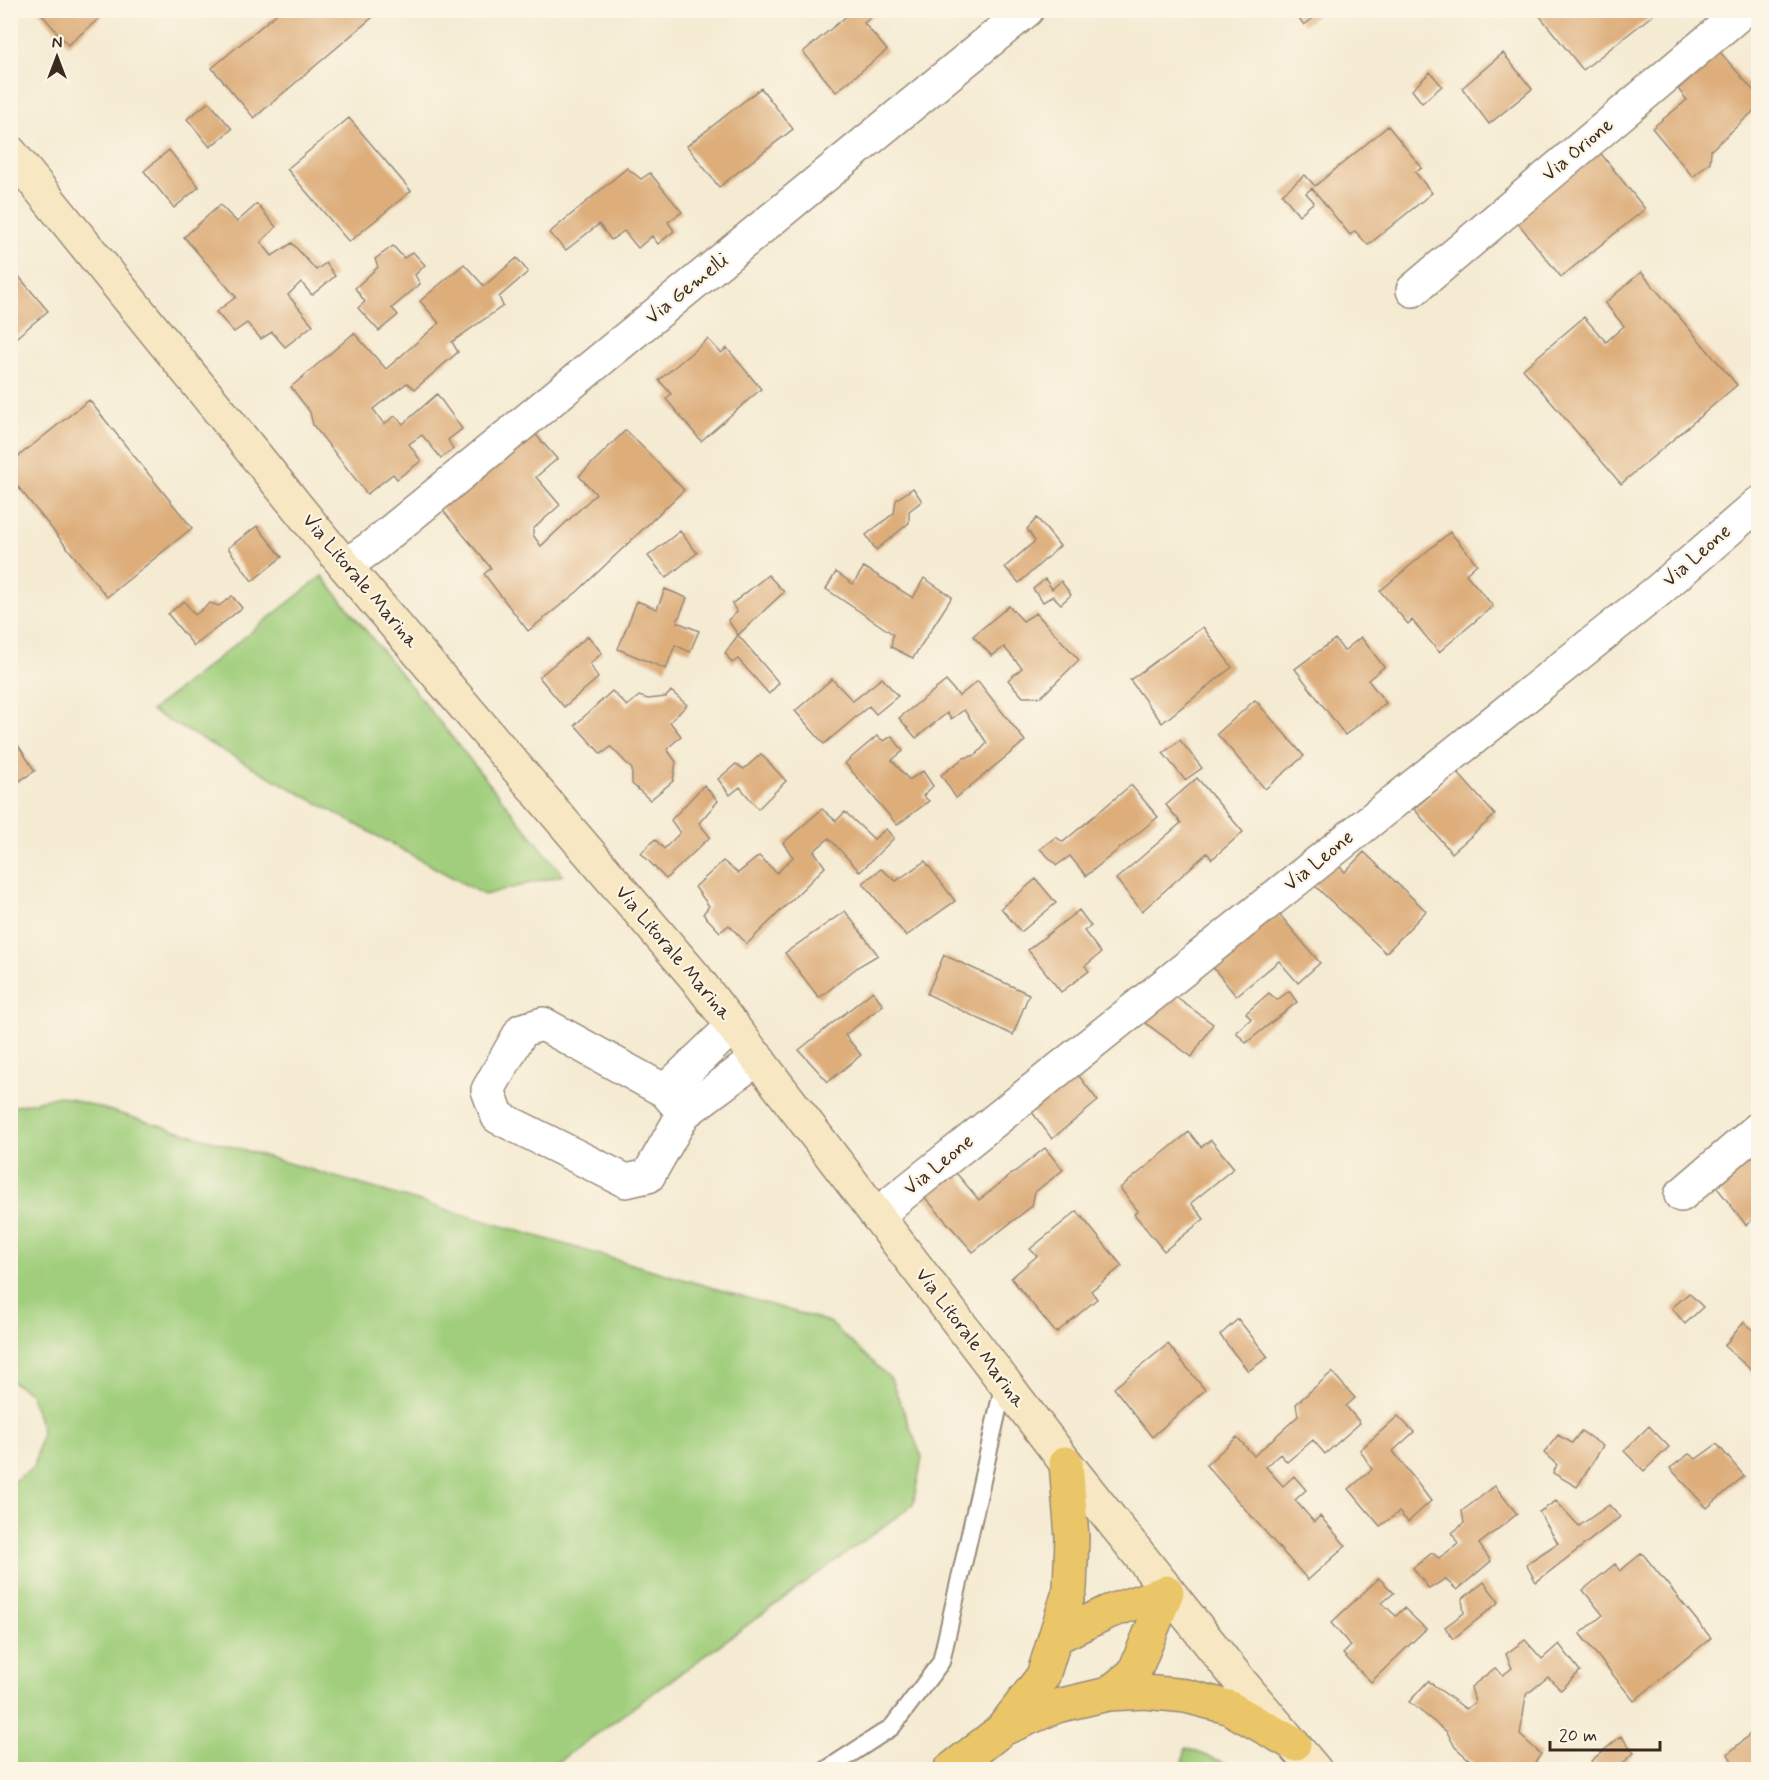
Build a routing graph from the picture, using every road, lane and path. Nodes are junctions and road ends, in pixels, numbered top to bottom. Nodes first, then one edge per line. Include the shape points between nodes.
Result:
1 (1027, 10) edge
2 (1744, 10) edge
3 (12, 157) edge
4 (1413, 290) dead end
5 (1758, 504) edge
6 (345, 566) junction
7 (733, 1026) junction
8 (758, 1059) junction
9 (674, 1102) junction
10 (1758, 1129) edge
11 (1681, 1195) dead end
12 (878, 1217) junction
13 (1004, 1382) junction
14 (1066, 1463) junction
15 (1167, 1592) junction
16 (1056, 1637) junction
17 (1108, 1694) junction
18 (1003, 1729) junction
19 (1294, 1744) junction
20 (826, 1770) edge
21 (950, 1770) edge
22 (1316, 1770) edge

1 - 6 street, Via Gemelli
2 - 4 street, Via Orione
3 - 6 street, Via Litorale Marina
5 - 12 street, Via Leone via 1659,590
6 - 7 street, Via Litorale Marina
7 - 8 street, Via Litorale Marina
7 - 9 street
8 - 9 street
8 - 12 street, Via Litorale Marina
9 - 9 street via 543,1024 522,1030 488,1090 498,1117 626,1181 648,1176
10 - 11 street
12 - 13 street, Via Litorale Marina
13 - 14 street, Via Litorale Marina
13 - 20 lane via 941,1662 892,1727
14 - 15 street, Via Litorale Marina
14 - 16 highway via 1072,1537 1070,1589
15 - 16 highway via 1108,1612
15 - 17 highway via 1134,1673
15 - 19 street, Via Litorale Marina
16 - 18 highway via 1042,1676
17 - 18 highway via 1058,1706
17 - 19 highway via 1186,1696 1228,1707
18 - 21 highway
19 - 22 street, Via Litorale Marina

